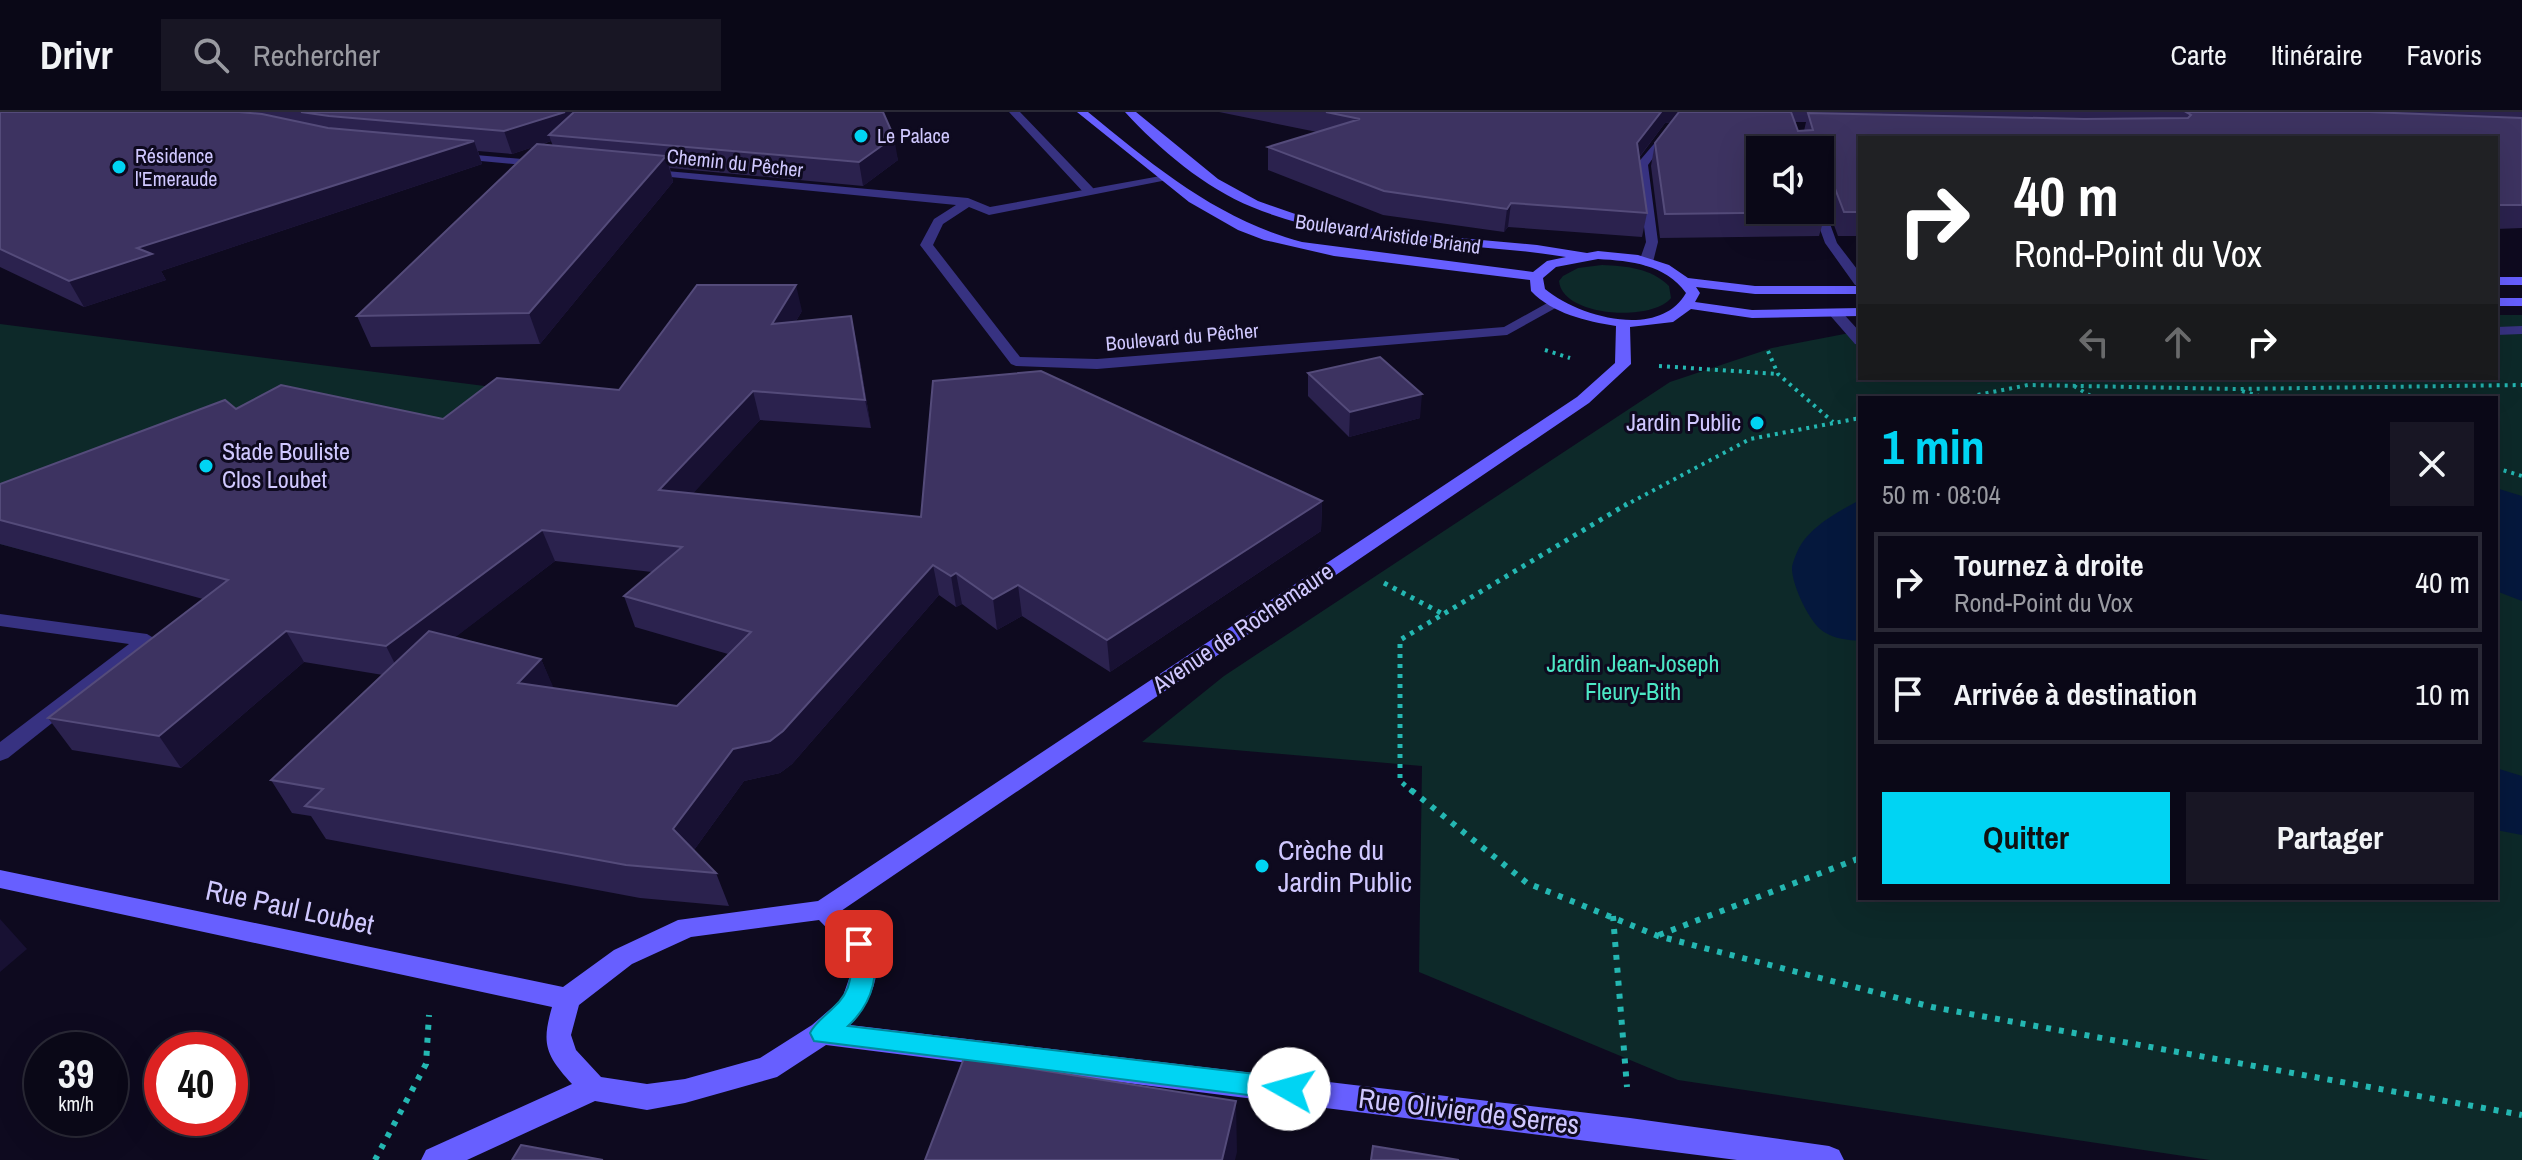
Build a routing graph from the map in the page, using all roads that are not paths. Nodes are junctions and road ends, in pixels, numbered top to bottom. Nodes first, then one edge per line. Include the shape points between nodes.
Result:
1 (1014, 112) edge
2 (1082, 112) edge
3 (1130, 112) edge
4 (1687, 125) edge
5 (440, 155) edge
6 (557, 165) edge
7 (631, 171) edge
8 (1162, 177) junction
9 (1089, 191) junction
10 (968, 202) junction
11 (1824, 224) edge
12 (1582, 256) junction
13 (1646, 262) junction
14 (1536, 277) junction
15 (1858, 279) edge
16 (2498, 281) edge
17 (2522, 281) edge
18 (1687, 282) junction
19 (1858, 290) edge
20 (2498, 302) edge
21 (2522, 302) edge
22 (1554, 305) junction
23 (1690, 305) junction
24 (1858, 312) edge
25 (1835, 313) junction
26 (1623, 323) junction
27 (2522, 330) edge
28 (2498, 331) edge
29 (1858, 339) edge
30 (0, 620) edge
31 (3, 748) edge
32 (0, 879) edge
33 (824, 910) junction
34 (567, 999) junction
35 (822, 1033) junction
36 (593, 1088) junction
37 (436, 1160) edge
38 (1829, 1160) edge

1 - 9 street
2 - 8 main road, Boulevard Aristide Briand
3 - 12 main road, Boulevard Aristide Briand via 1215,183 1305,222 1534,246
4 - 13 street via 1671,127 1642,165 1652,242
5 - 6 street
7 - 10 street, Chemin du Pêcher
8 - 9 street
8 - 14 main road, Boulevard Aristide Briand via 1233,223 1271,238
9 - 10 street, Chemin du Pêcher via 989,211
10 - 22 street, Boulevard du Pêcher via 938,222 926,245 1016,361 1097,364 1507,331
11 - 15 street via 1831,243
12 - 13 main road
12 - 14 main road via 1552,264
13 - 18 main road
14 - 22 main road via 1538,291
16 - 17 main road
18 - 19 main road via 1755,290
18 - 23 main road via 1693,293
20 - 21 main road
22 - 26 main road
23 - 25 main road via 1752,314
23 - 26 main road via 1658,320
24 - 25 main road
25 - 29 street
26 - 33 main road, Avenue de Rochemaure via 1623,364 1583,400
27 - 28 street
30 - 31 street via 147,640
32 - 34 main road, Rue Paul Loubet
33 - 34 main road via 687,927 623,957
33 - 35 main road via 859,944 865,970 853,1005
34 - 36 main road via 557,1035 565,1057
35 - 36 main road via 767,1068 685,1091 647,1097
35 - 38 main road, Rue Olivier de Serres
36 - 37 main road

